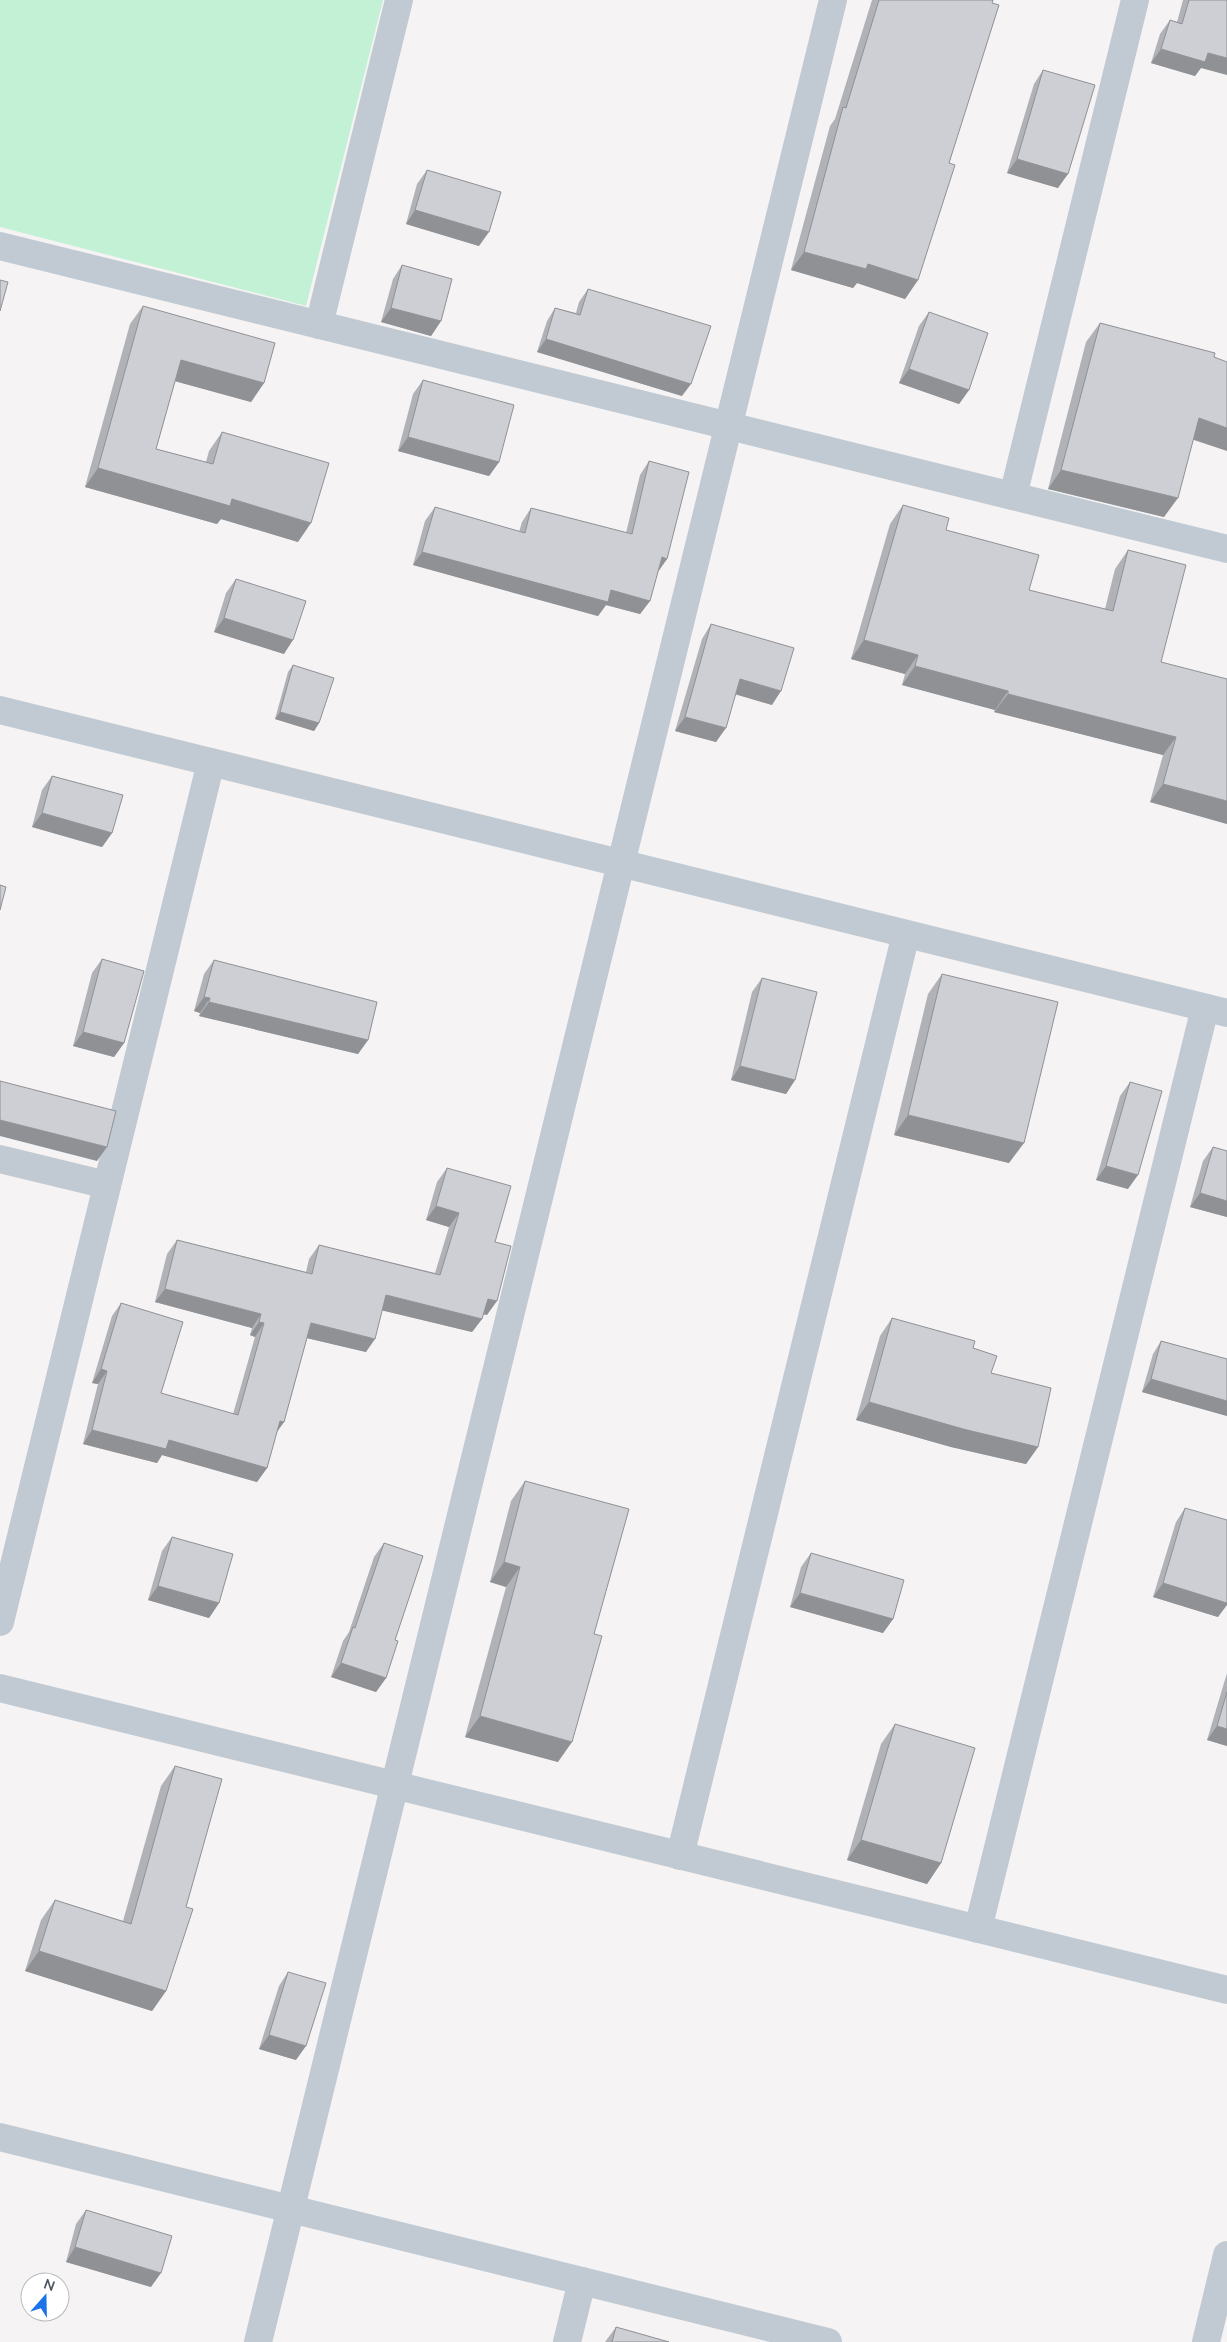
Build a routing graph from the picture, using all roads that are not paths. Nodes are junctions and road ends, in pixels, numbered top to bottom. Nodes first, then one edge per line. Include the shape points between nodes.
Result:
1 (399, 0) edge
2 (833, 0) edge
3 (1135, 0) edge
4 (0, 246) edge
5 (319, 325) junction
6 (728, 426) junction
7 (1013, 496) junction
8 (1227, 549) edge
9 (0, 710) edge
10 (211, 762) junction
11 (621, 864) junction
12 (906, 934) junction
13 (1216, 1011) edge
14 (0, 1159) edge
15 (107, 1185) junction
16 (0, 1622) edge
17 (0, 1688) edge
18 (395, 1785) junction
19 (680, 1856) junction
20 (978, 1930) junction
21 (1227, 1990) edge
22 (0, 2137) edge
23 (291, 2209) junction
24 (1227, 2255) edge
25 (582, 2281) junction
26 (258, 2342) edge
27 (567, 2342) edge
28 (828, 2342) edge
29 (1206, 2342) edge

1 - 5 street
2 - 6 street
3 - 7 street
4 - 5 street
5 - 6 street
6 - 7 street
6 - 11 street
7 - 8 street
9 - 10 street
10 - 11 street
10 - 15 street
11 - 12 street
11 - 18 street
12 - 13 street
12 - 19 street
13 - 20 street
14 - 15 street
15 - 16 street
17 - 18 street
18 - 19 street
18 - 23 street
19 - 20 street
20 - 21 street
22 - 23 street
23 - 25 street
23 - 26 street
24 - 29 street
25 - 27 street
25 - 28 street

